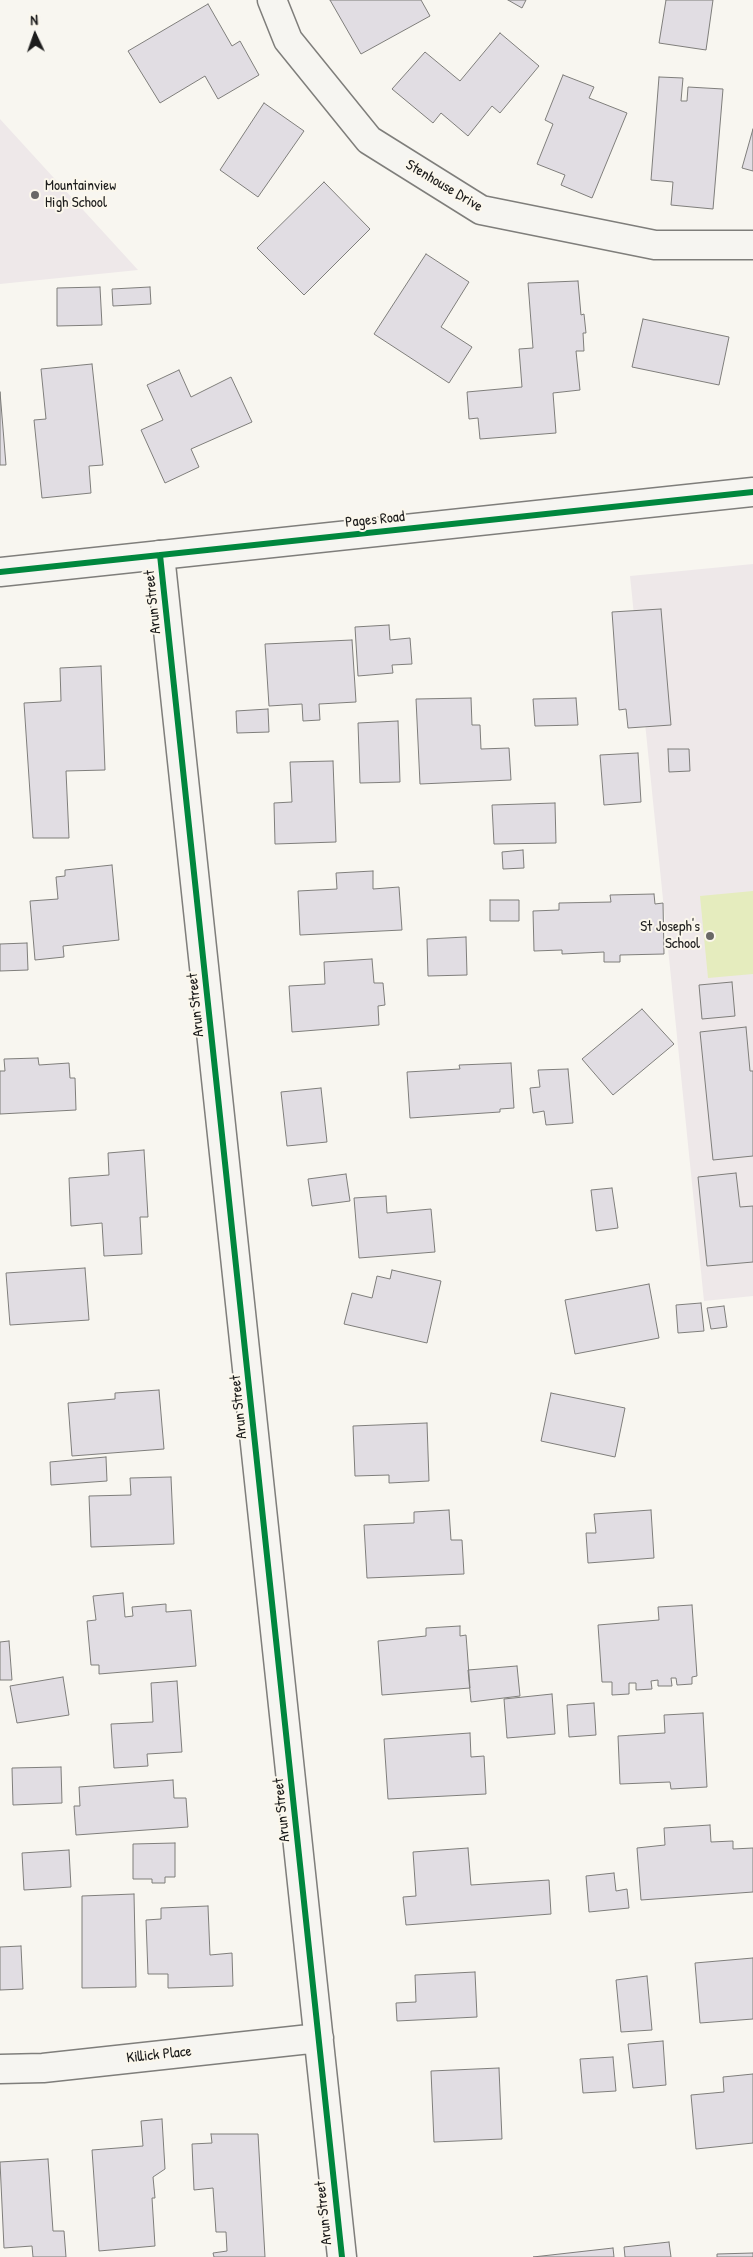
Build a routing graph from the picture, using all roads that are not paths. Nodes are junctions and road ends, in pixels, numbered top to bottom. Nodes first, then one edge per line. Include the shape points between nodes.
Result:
1 (272, 0) edge
2 (753, 245) edge
3 (753, 492) edge
4 (160, 555) junction
5 (0, 572) edge
6 (318, 2038) junction
7 (0, 2069) edge
8 (342, 2257) edge

1 - 2 street, Stenhouse Drive via 288,40 369,140 481,210 655,245
3 - 4 street, Pages Road
4 - 5 street, Pages Road
4 - 6 street, Arun Street
6 - 7 street, Killick Place via 43,2068
6 - 8 street, Arun Street

